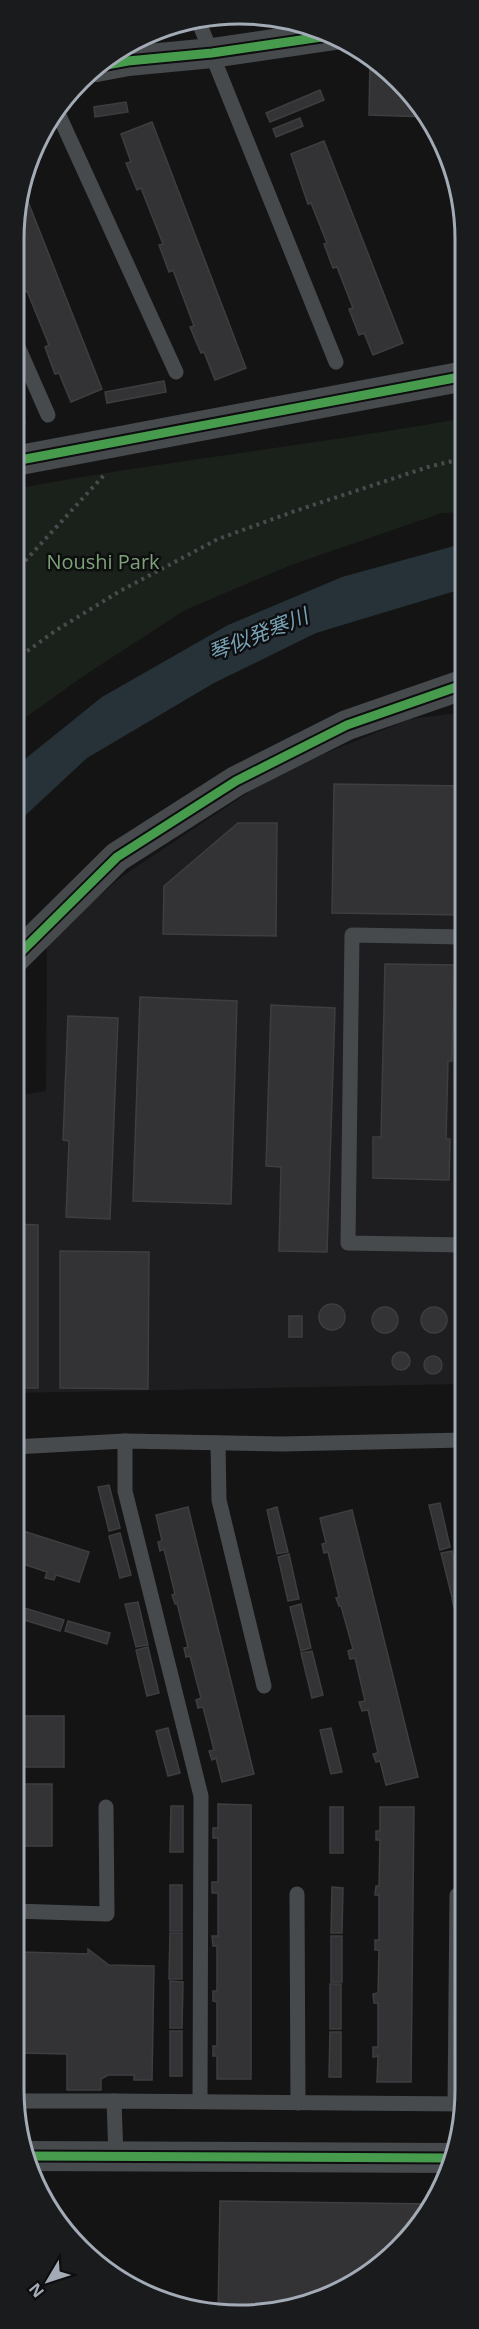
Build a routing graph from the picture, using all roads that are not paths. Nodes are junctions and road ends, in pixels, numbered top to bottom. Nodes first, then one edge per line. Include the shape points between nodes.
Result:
1 (201, 27) edge
2 (316, 38) edge
3 (212, 53) junction
4 (129, 55) edge
5 (61, 119) edge
6 (24, 360) edge
7 (336, 362) dead end
8 (176, 372) dead end
9 (455, 378) edge
10 (48, 415) dead end
11 (24, 459) edge
12 (455, 687) edge
13 (455, 936) edge
14 (24, 949) edge
15 (455, 1245) edge
16 (455, 1440) edge
17 (125, 1441) junction
18 (218, 1443) junction
19 (24, 1446) edge
20 (264, 1686) dead end
21 (106, 1807) dead end
22 (297, 1894) dead end
23 (24, 1911) edge
24 (24, 2101) edge
25 (114, 2101) junction
26 (200, 2102) junction
27 (298, 2103) junction
28 (455, 2104) edge
29 (34, 2156) edge
30 (116, 2157) junction
31 (444, 2158) edge

1 - 3 lane
2 - 3 street
3 - 4 street
3 - 7 lane
5 - 8 lane
6 - 10 lane
9 - 11 street
12 - 14 street via 347,725 236,781 117,857
13 - 15 lane via 352,935 348,1243
16 - 18 lane
17 - 18 lane
17 - 19 lane
17 - 26 lane via 125,1491 201,1796
18 - 20 lane via 219,1500
21 - 23 lane via 107,1914
22 - 27 lane
24 - 25 lane
25 - 26 lane
25 - 30 lane
26 - 27 lane
27 - 28 lane
29 - 30 street
30 - 31 street

